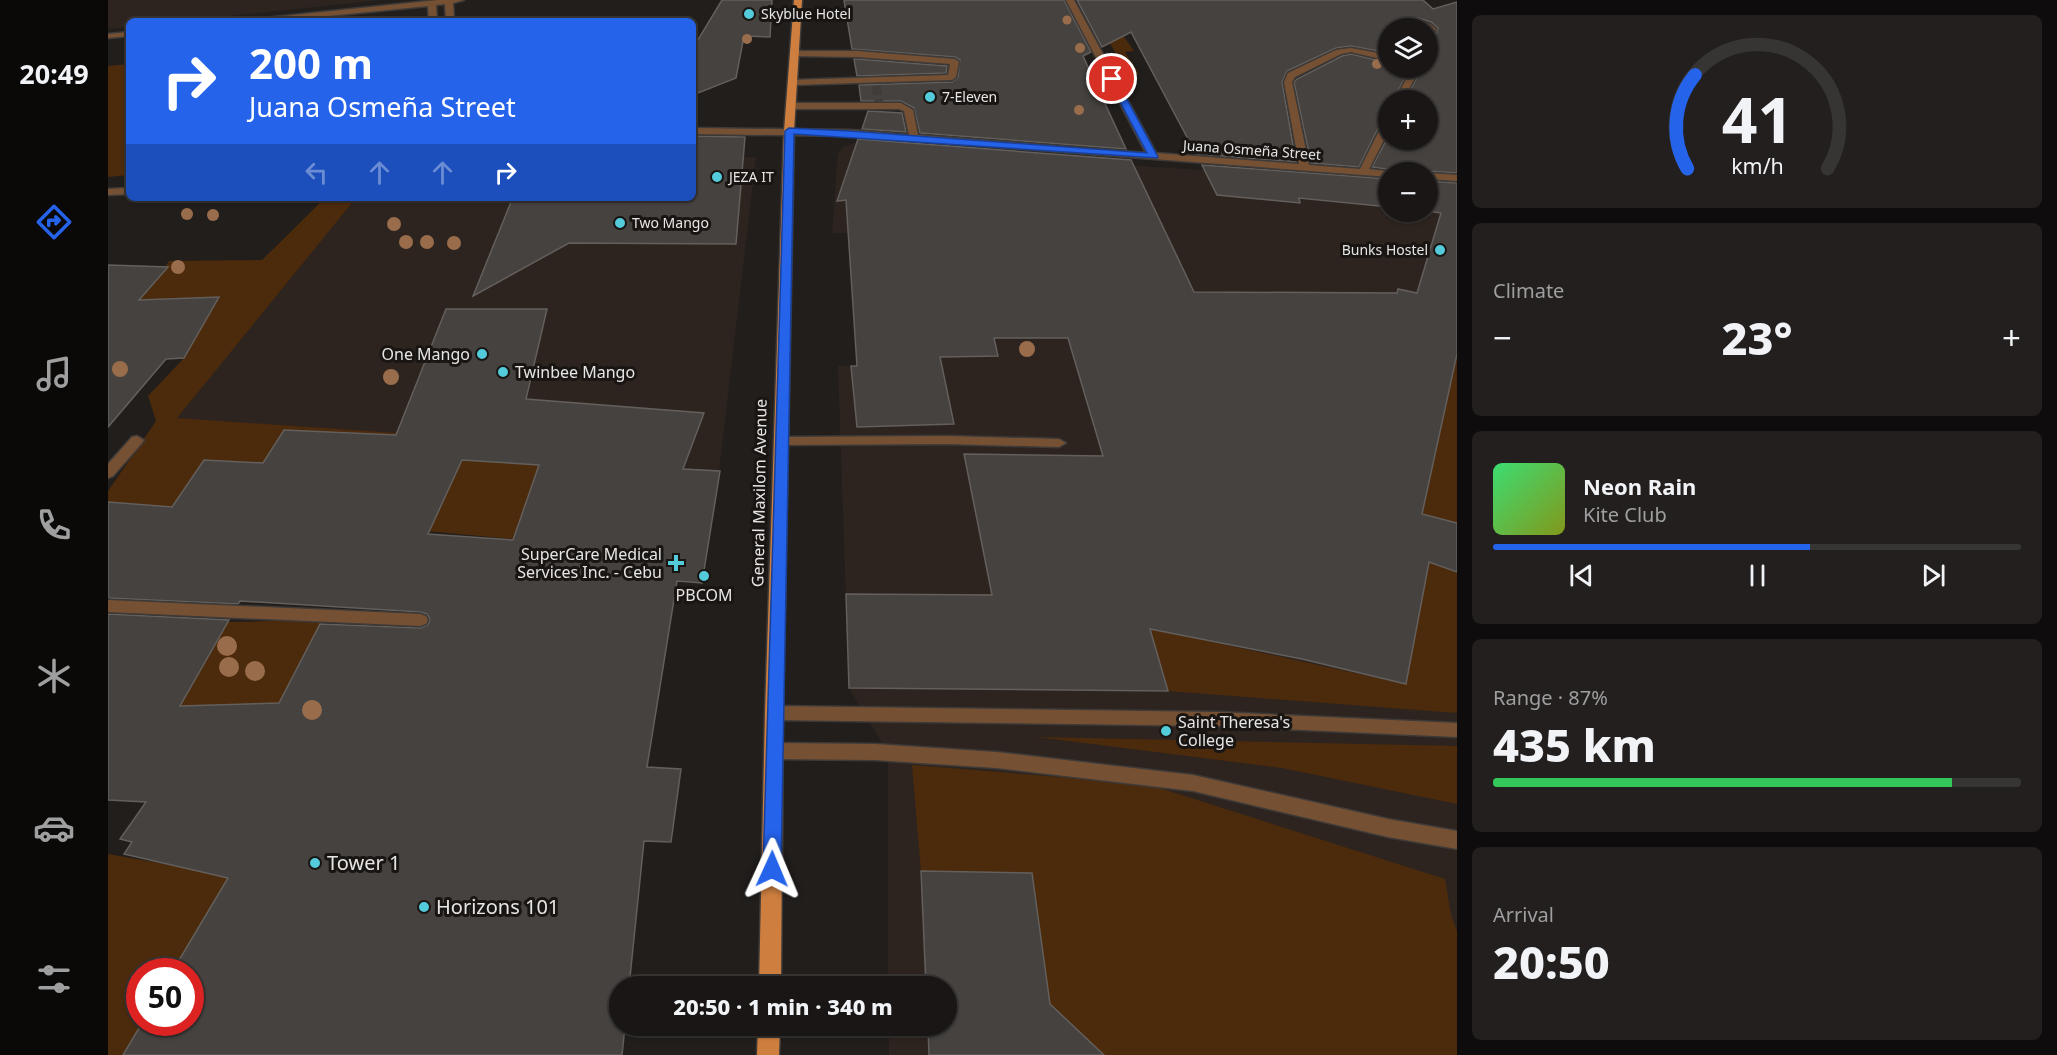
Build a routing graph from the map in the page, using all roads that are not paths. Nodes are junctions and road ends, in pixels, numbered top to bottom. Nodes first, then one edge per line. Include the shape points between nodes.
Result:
1 (460, 0) edge
2 (798, 0) edge
3 (1070, 0) edge
4 (449, 1) edge
5 (432, 3) junction
6 (284, 18) edge
7 (433, 18) edge
8 (450, 18) edge
9 (126, 34) edge
10 (108, 36) edge
11 (795, 54) junction
12 (1378, 56) edge
13 (793, 82) junction
14 (791, 106) junction
15 (696, 131) edge
16 (789, 131) junction
17 (914, 138) junction
18 (1378, 143) edge
19 (1154, 157) junction
20 (1304, 167) junction
21 (1363, 172) junction
22 (1378, 173) edge
23 (1438, 177) edge
24 (1457, 178) edge
25 (126, 191) edge
26 (108, 192) edge
27 (136, 440) dead end
28 (781, 441) junction
29 (1059, 443) dead end
30 (108, 472) edge
31 (108, 606) edge
32 (420, 620) dead end
33 (774, 712) junction
34 (1457, 730) edge
35 (774, 751) junction
36 (1457, 840) edge
37 (770, 976) edge
38 (769, 1036) edge
39 (768, 1055) edge

1 - 4 street
2 - 11 main road, General Maxilom Avenue
3 - 19 street
4 - 5 street
4 - 8 street
5 - 6 street
5 - 7 street
9 - 10 street
11 - 13 main road, General Maxilom Avenue
11 - 13 street via 857,54 955,62 952,77 875,83
12 - 20 street via 1351,50 1339,52 1291,75 1288,82
13 - 14 main road, General Maxilom Avenue
14 - 16 main road, General Maxilom Avenue
14 - 17 street via 901,106 908,110
15 - 16 street, Juana Osmeña Street
16 - 17 street, Juana Osmeña Street
16 - 28 main road, General Maxilom Avenue
17 - 19 street, Juana Osmeña Street
18 - 21 street
19 - 20 street, Juana Osmeña Street
20 - 21 street, Juana Osmeña Street
21 - 22 street, Juana Osmeña Street
23 - 24 street
25 - 26 street
27 - 30 street
28 - 29 street
28 - 33 main road, General Maxilom Avenue
31 - 32 street
33 - 34 street via 1218,719
33 - 35 main road, General Maxilom Avenue
35 - 36 street via 875,752 996,760 1193,783
35 - 37 main road, General Maxilom Avenue
38 - 39 main road

